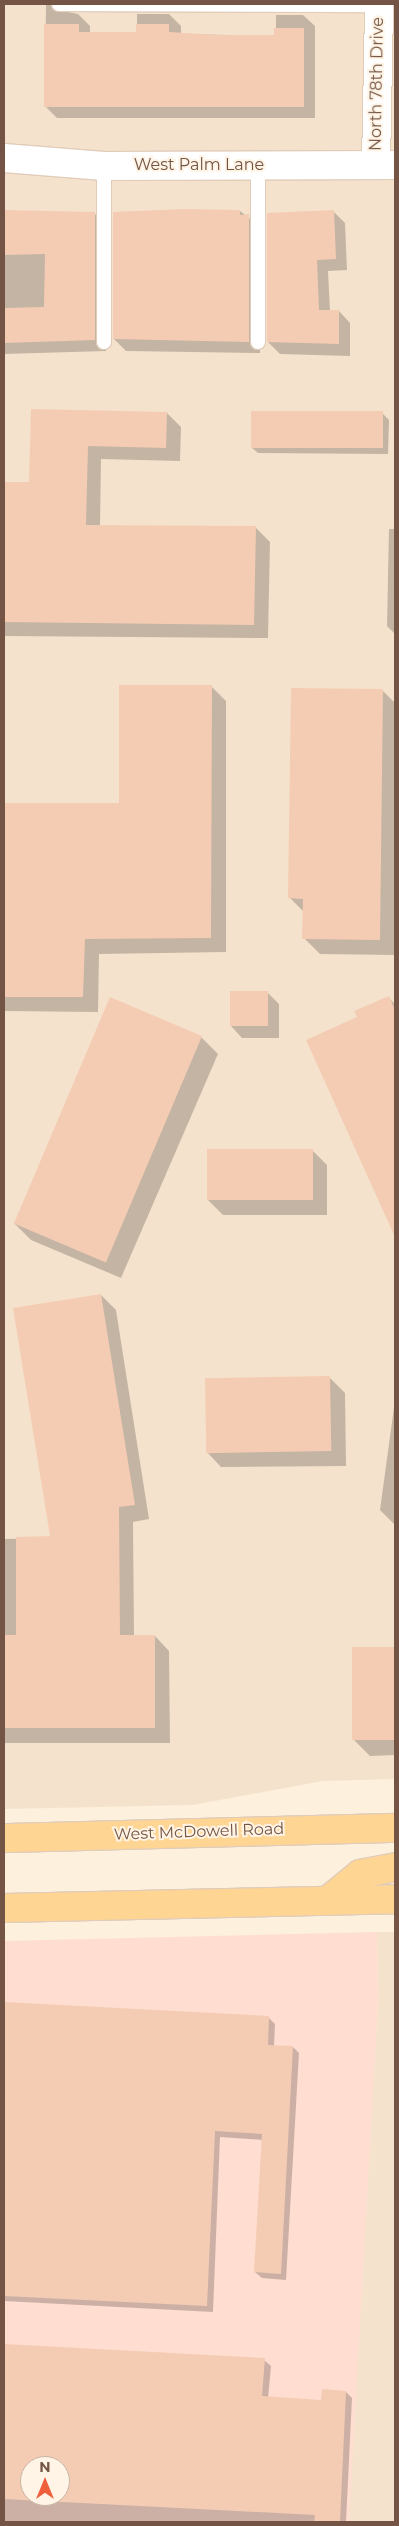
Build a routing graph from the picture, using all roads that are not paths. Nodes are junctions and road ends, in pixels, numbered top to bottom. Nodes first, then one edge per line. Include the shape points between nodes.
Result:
1 (59, 4) edge
2 (379, 4) edge
3 (4, 158) edge
4 (258, 165) junction
5 (385, 165) edge
6 (104, 166) junction
7 (104, 342) dead end
8 (258, 342) dead end
9 (395, 1828) edge
10 (4, 1838) edge
11 (395, 1867) edge
12 (395, 1899) edge
13 (327, 1901) junction
14 (4, 1908) edge

1 - 2 lane
2 - 5 street, North 78th Drive
3 - 6 street, West Palm Lane
4 - 5 street, West Palm Lane
4 - 6 street, West Palm Lane
4 - 8 lane
6 - 7 lane
9 - 10 main road, West McDowell Road
11 - 13 main road via 360,1874
12 - 13 main road
13 - 14 main road

